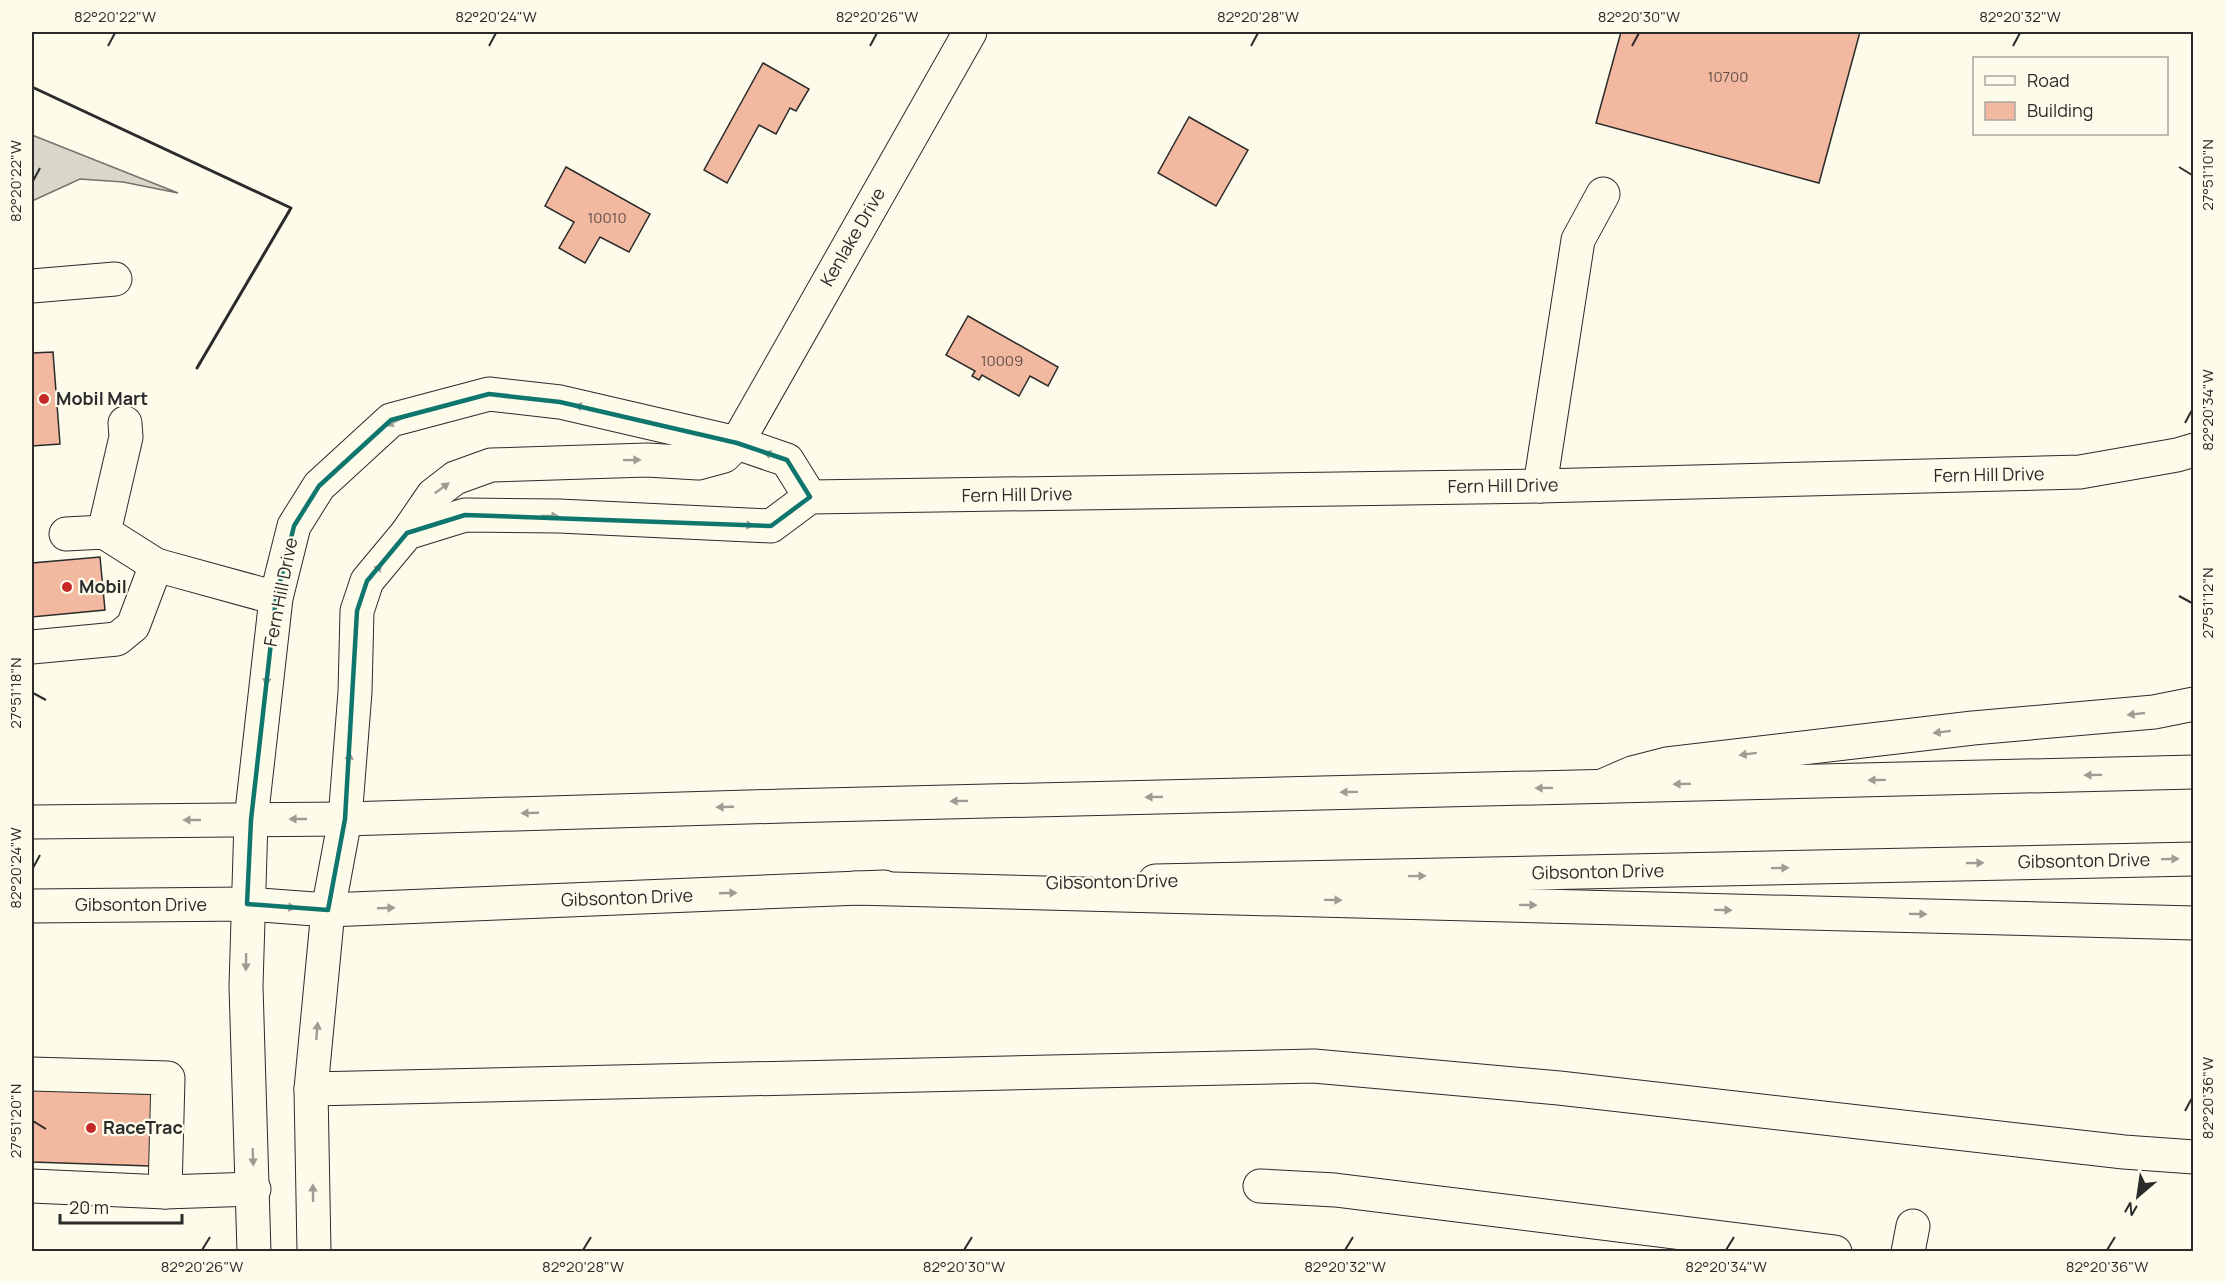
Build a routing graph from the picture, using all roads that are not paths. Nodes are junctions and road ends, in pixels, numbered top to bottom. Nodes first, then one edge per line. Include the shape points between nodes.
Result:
1 (970, 32) edge
2 (1603, 194) dead end
3 (115, 279) dead end
4 (32, 286) edge
5 (125, 423) dead end
6 (737, 443) junction
7 (2193, 450) edge
8 (1540, 486) junction
9 (810, 497) junction
10 (104, 532) junction
11 (406, 533) junction
12 (66, 534) dead end
13 (156, 565) junction
14 (276, 598) junction
15 (32, 647) edge
16 (2193, 704) edge
17 (2193, 772) edge
18 (1602, 786) junction
19 (251, 819) junction
20 (345, 819) junction
21 (32, 822) edge
22 (2193, 859) edge
23 (855, 888) junction
24 (247, 904) junction
25 (32, 906) edge
26 (328, 910) junction
27 (2193, 923) edge
28 (32, 1074) edge
29 (311, 1089) junction
30 (2193, 1157) edge
31 (32, 1186) edge
32 (1260, 1186) dead end
33 (254, 1189) junction
34 (165, 1192) junction
35 (254, 1251) edge
36 (314, 1251) edge
37 (1835, 1251) edge

1 - 6 main road, Kenlake Drive
2 - 8 main road via 1578,240
3 - 4 main road
5 - 10 main road via 126,437
9 -> 6 main road, Fern Hill Drive via 787,460
11 -> 6 main road via 433,495 455,478 491,465 647,460 698,463 724,456
6 -> 14 main road, Fern Hill Drive via 560,402 489,394 391,420 319,486 294,526
7 - 8 main road, Fern Hill Drive via 2080,472
8 - 9 main road, Fern Hill Drive
11 -> 9 main road via 465,515 771,526
10 - 12 main road
10 - 13 main road
20 -> 11 main road via 357,611 367,581
13 - 14 main road
13 - 15 main road via 133,626 117,639
14 -> 19 main road, Fern Hill Drive
16 -> 18 main road via 2143,713 1972,728 1667,764
17 -> 18 main road
18 -> 20 main road
20 -> 19 main road
19 -> 21 main road
19 - 24 main road, Fern Hill Drive
20 - 26 main road
23 -> 22 main road, Gibsonton Drive
26 -> 23 main road, Gibsonton Drive
23 -> 27 main road
24 - 25 main road, Gibsonton Drive
24 -> 26 main road, Gibsonton Drive
24 -> 33 main road, Fern Hill Drive via 246,986
29 -> 26 main road
28 - 34 main road via 168,1078
29 - 30 main road via 1314,1066 1559,1088
36 -> 29 main road
31 - 34 main road
32 - 37 main road via 1335,1190
33 - 34 main road
33 - 35 main road, Fern Hill Drive

